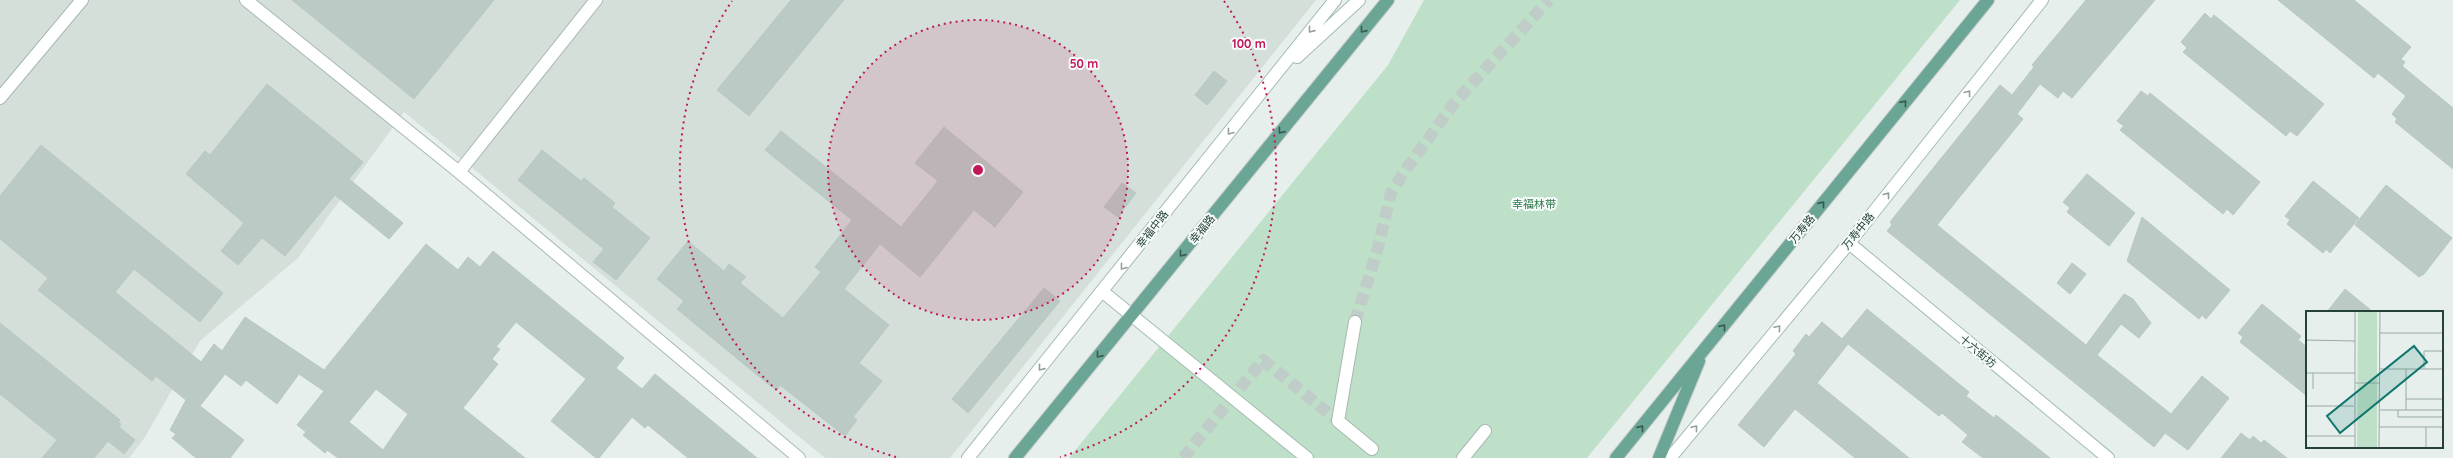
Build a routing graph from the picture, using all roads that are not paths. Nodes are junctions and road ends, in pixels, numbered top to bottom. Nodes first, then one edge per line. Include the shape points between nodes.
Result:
1 (82, 0) edge
2 (246, 0) edge
3 (596, 0) edge
4 (1335, 0) edge
5 (1359, 0) edge
6 (1388, 0) edge
7 (1988, 0) edge
8 (2042, 0) edge
9 (1266, 86) junction
10 (0, 98) edge
11 (459, 172) junction
12 (1849, 243) junction
13 (1103, 292) junction
14 (1132, 315) junction
15 (1355, 322) tunnel mouth
16 (1705, 348) junction
17 (1485, 431) dead end
18 (1372, 449) dead end
19 (799, 458) edge
20 (968, 458) edge
21 (1015, 458) edge
22 (1306, 458) edge
23 (1463, 458) edge
24 (1616, 458) edge
25 (1659, 458) edge
26 (1670, 458) edge
27 (2108, 458) edge

1 - 10 main road
2 - 11 main road
3 - 11 main road
4 -> 9 main road, 幸福中路
5 - 9 main road
6 -> 14 main road, 幸福路
16 -> 7 main road, 万寿路
12 -> 8 main road, 万寿中路
9 -> 13 main road, 幸福中路
11 - 19 main road
26 -> 12 main road, 万寿中路
12 - 27 main road, 十六街坊
13 - 14 main road
13 -> 20 main road, 幸福中路
14 -> 21 main road, 幸福路
14 - 22 main road
15 - 18 main road via 1338,421
24 -> 16 main road, 万寿路
16 - 25 main road
17 - 23 main road

